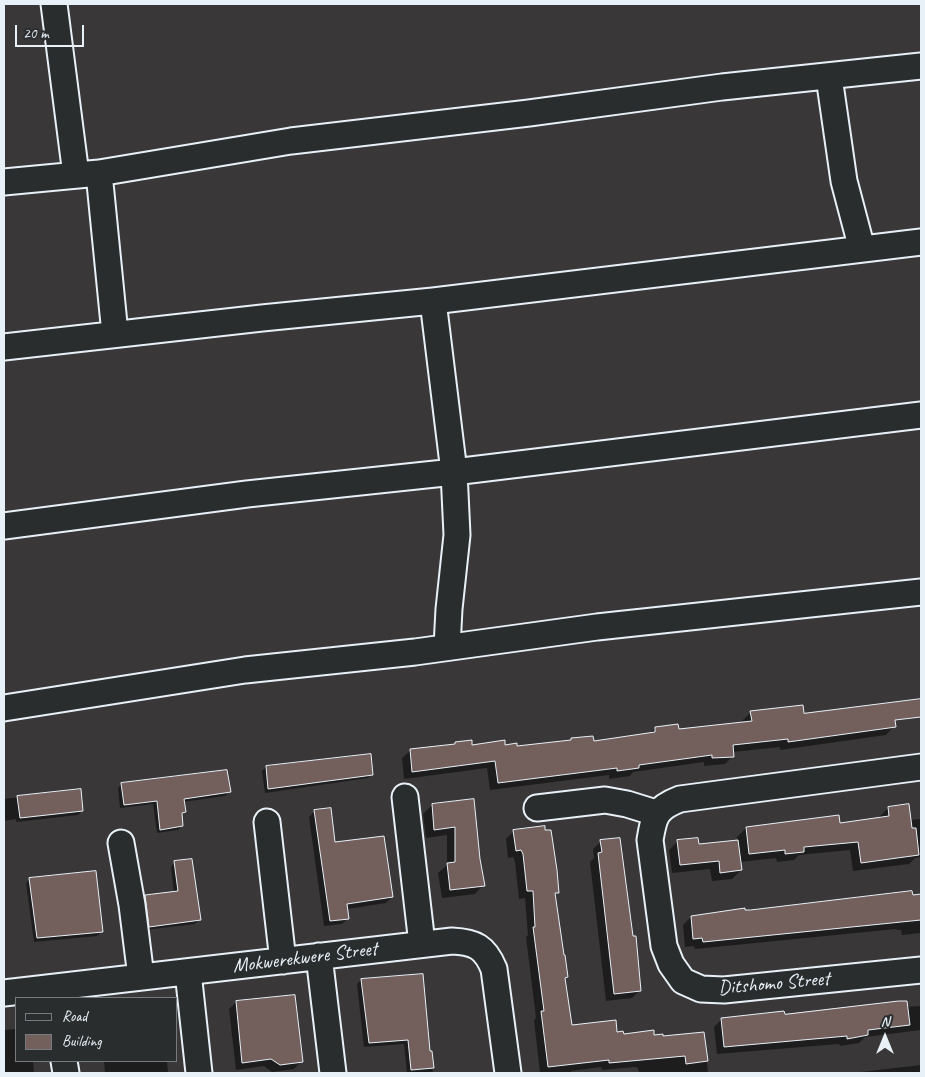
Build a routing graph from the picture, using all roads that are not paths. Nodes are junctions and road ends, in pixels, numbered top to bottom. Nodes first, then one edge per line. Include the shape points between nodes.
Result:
1 (54, 4) edge
2 (921, 66) edge
3 (829, 77) junction
4 (88, 174) junction
5 (4, 182) edge
6 (921, 242) edge
7 (862, 249) junction
8 (433, 302) junction
9 (115, 334) junction
10 (4, 347) edge
11 (921, 415) edge
12 (454, 472) junction
13 (4, 526) edge
14 (921, 592) edge
15 (447, 648) junction
16 (4, 708) edge
17 (921, 767) edge
18 (405, 797) dead end
19 (537, 808) dead end
20 (656, 813) junction
21 (267, 822) dead end
22 (121, 843) dead end
23 (422, 944) junction
24 (320, 956) junction
25 (282, 960) junction
26 (921, 970) edge
27 (188, 972) junction
28 (141, 977) junction
29 (4, 993) edge
30 (56, 993) edge
31 (199, 1073) edge
32 (333, 1073) edge
33 (508, 1073) edge

1 - 4 street
2 - 3 street
3 - 4 street via 722,87 291,141
3 - 7 street via 844,181
4 - 5 street
4 - 9 street
6 - 7 street
7 - 8 street
8 - 9 street
8 - 12 street
9 - 10 street
11 - 12 street
12 - 13 street via 247,494
12 - 15 street via 457,534
14 - 15 street via 596,627
15 - 16 street via 245,670
17 - 20 street via 680,799
18 - 23 street
19 - 20 street via 605,800
20 - 26 street, Ditshomo Street via 650,840 664,946 683,981 700,989 724,990
21 - 25 street
22 - 28 street
23 - 24 street, Mokwerekwere Street
23 - 33 street, Mokwerekwere Street via 468,942 481,948 490,958
24 - 25 street, Mokwerekwere Street
24 - 32 street
25 - 27 street, Mokwerekwere Street
27 - 28 street, Mokwerekwere Street
27 - 31 street
28 - 30 street, Mokwerekwere Street
29 - 30 street, Mokwerekwere Street

